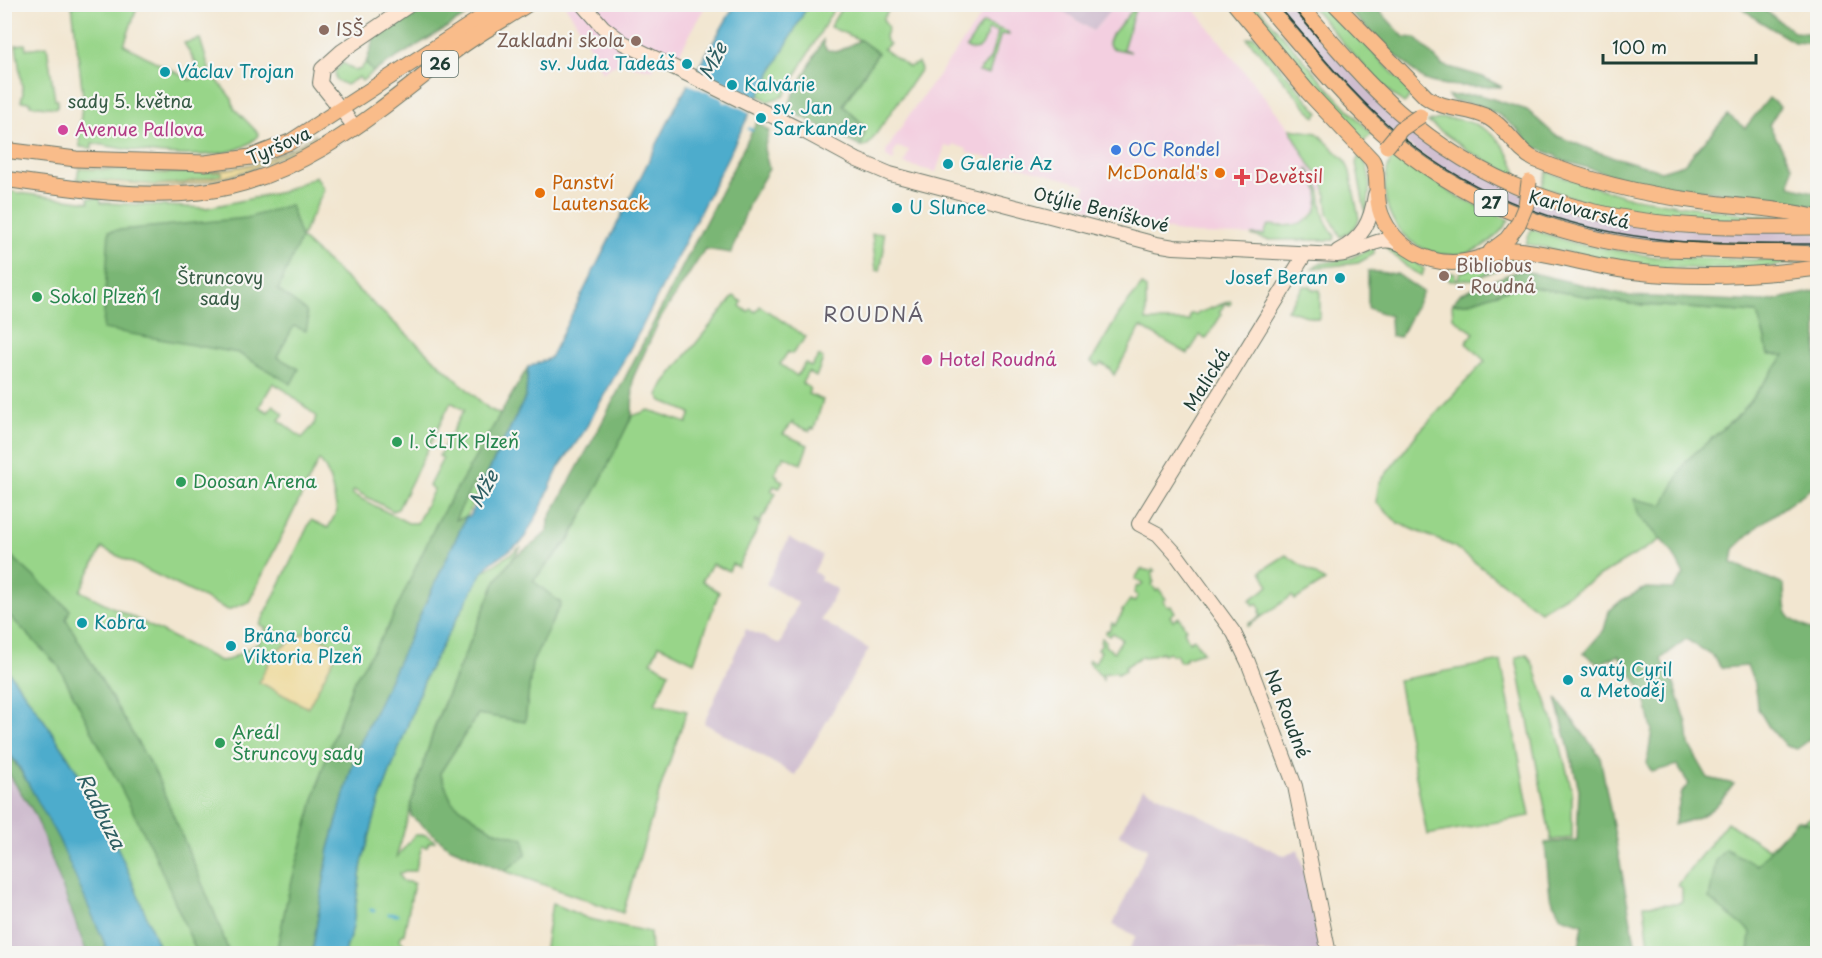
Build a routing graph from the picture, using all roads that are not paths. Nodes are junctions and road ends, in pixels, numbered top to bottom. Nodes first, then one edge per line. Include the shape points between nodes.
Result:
1 (411, 4) edge
2 (502, 4) edge
3 (528, 4) edge
4 (583, 4) edge
5 (1235, 4) edge
6 (1265, 4) edge
7 (1299, 4) edge
8 (1335, 4) edge
9 (342, 110) junction
10 (1462, 110) junction
11 (355, 128) junction
12 (1518, 146) junction
13 (4, 150) edge
14 (4, 179) edge
15 (1376, 184) junction
16 (1818, 218) edge
17 (1818, 227) edge
18 (1404, 245) junction
19 (1305, 254) junction
20 (1818, 254) edge
21 (1328, 255) junction
22 (1481, 257) junction
23 (1818, 268) edge
24 (1139, 524) joint
25 (1329, 954) edge

1 - 9 street via 321,69 320,83
2 - 9 main road, Tyršova / 26
3 - 11 main road, Tyršova / 26 via 467,42
4 - 19 street, Otýlie Beníškové via 624,43 872,167 1156,244
5 - 15 main road via 1308,92 1372,160
6 - 20 main road, Karlovarská / 27 via 1383,133 1433,171 1511,212 1573,233 1650,248
7 - 17 main road, Karlovarská / 27 via 1399,112 1462,159 1520,189 1578,208 1651,222
8 - 10 main road via 1426,97
9 - 11 street
9 - 13 main road, Tyršova / 26 via 290,142 251,157 223,162 76,159
10 - 12 main road via 1496,123
10 - 15 main road, bridge via 1420,116 1401,129 1387,146
11 - 14 main road, Tyršova / 26 via 284,168 243,183 201,192 131,194
12 - 16 main road via 1540,162 1624,188
12 - 22 main road, bridge via 1529,182 1526,205 1518,224 1502,244
15 - 18 main road via 1384,220
15 - 21 street via 1367,227 1346,247
18 - 21 street, Otýlie Beníškové via 1384,239 1352,253
18 - 22 main road via 1421,256 1443,262
19 - 21 street, Otýlie Beníškové
19 - 24 street, Malická
22 - 23 main road via 1516,250 1627,271 1683,276 1774,274
24 - 25 street, Na Roudné via 1158,534 1176,554 1234,633 1248,662 1295,786

